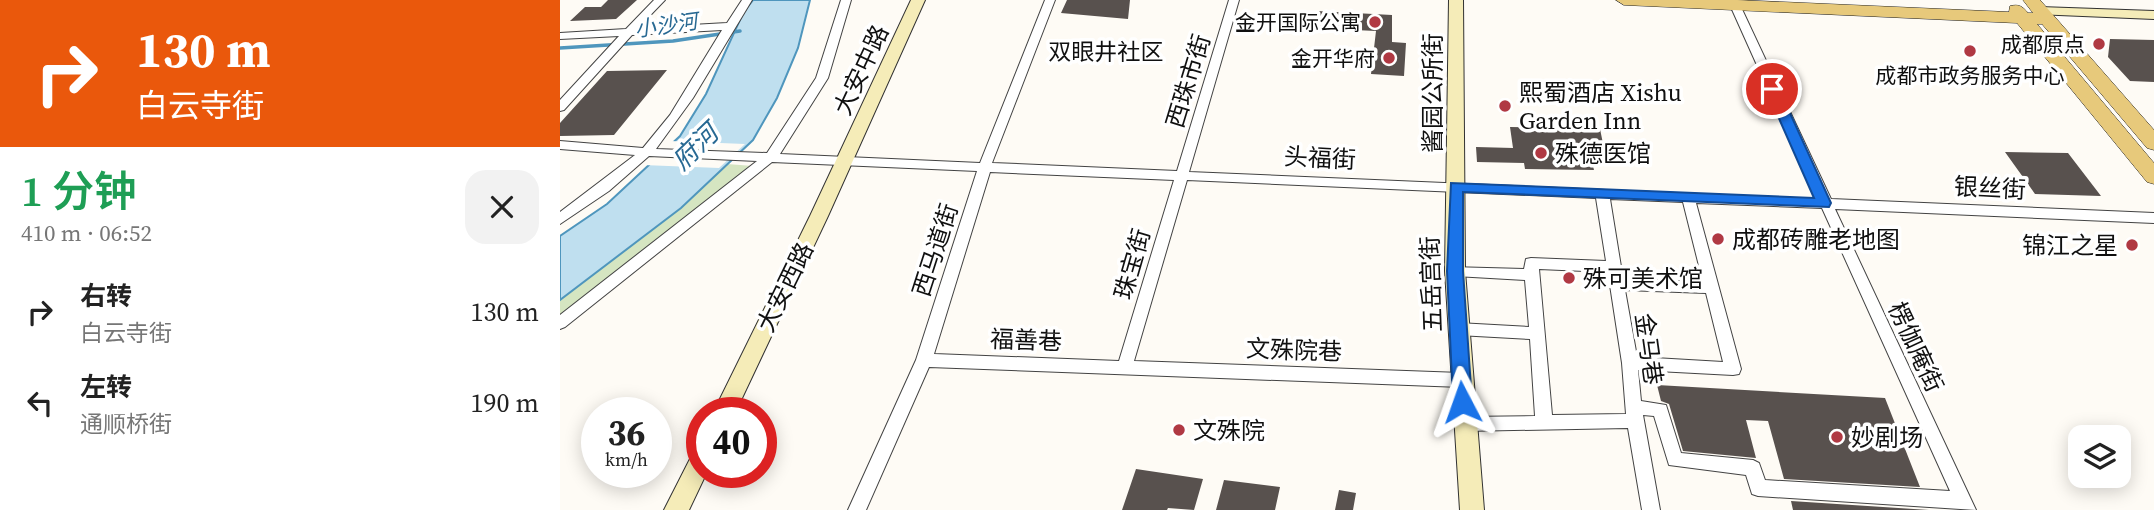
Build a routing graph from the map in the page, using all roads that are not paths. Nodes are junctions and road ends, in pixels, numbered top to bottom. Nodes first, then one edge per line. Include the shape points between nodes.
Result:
1 (660, 0) edge
2 (747, 0) edge
3 (846, 0) edge
4 (918, 0) edge
5 (1050, 0) edge
6 (1234, 0) edge
7 (1456, 0) edge
8 (1624, 0) edge
9 (1862, 0) edge
10 (1735, 5) junction
11 (2027, 9) edge
12 (2154, 15) edge
13 (2154, 24) edge
14 (725, 32) junction
15 (625, 35) junction
16 (560, 36) edge
17 (560, 107) edge
18 (2154, 144) edge
19 (560, 145) edge
20 (652, 152) junction
21 (772, 156) junction
22 (846, 160) junction
23 (985, 166) junction
24 (1182, 175) junction
25 (2154, 177) edge
26 (1456, 187) junction
27 (1602, 193) junction
28 (1688, 197) junction
29 (1824, 203) junction
30 (2154, 218) edge
31 (560, 219) edge
32 (1614, 267) junction
33 (1455, 271) junction
34 (1532, 275) junction
35 (1616, 284) junction
36 (1712, 288) junction
37 (560, 323) edge
38 (1458, 329) junction
39 (1537, 333) junction
40 (924, 360) junction
41 (1629, 363) junction
42 (1125, 366) junction
43 (1461, 380) junction
44 (731, 397) edge
45 (1634, 414) junction
46 (1544, 421) junction
47 (1464, 424) junction
48 (687, 488) edge
49 (1965, 505) edge
50 (676, 510) edge
51 (857, 510) edge
52 (1472, 510) edge
53 (1651, 510) edge

1 - 15 street
2 - 14 street
3 - 21 street via 821,78
4 - 22 street, 大安中路
5 - 23 street, 西马道街
6 - 24 street, 西珠市街
7 - 26 street, 酱园公所街
8 - 10 main road
9 - 11 main road
10 - 11 main road
10 - 29 street, 楞伽庵街
11 - 12 street
11 - 13 street
11 - 18 main road
11 - 25 main road
14 - 15 street
14 - 20 street
15 - 16 street
15 - 17 street
19 - 20 street, 头福街
20 - 21 street, 头福街
20 - 31 street
21 - 22 street, 头福街
21 - 37 street
22 - 23 street, 头福街
22 - 44 street, 大安西路
23 - 24 street, 头福街
23 - 40 street, 西马道街
24 - 26 street, 头福街
24 - 42 street, 珠宝街
26 - 27 street, 头福街
26 - 33 street, 五岳宫街
27 - 28 street, 银丝街
27 - 32 street, 金马巷
28 - 29 street, 银丝街
28 - 36 street
29 - 30 street, 银丝街
29 - 49 street, 楞伽庵街
32 - 34 street via 1531,263
32 - 35 street, 金马巷
33 - 34 street
33 - 38 street, 五岳宫街
34 - 39 street
35 - 36 street
35 - 41 street, 金马巷
36 - 41 street via 1733,369
38 - 39 street
38 - 43 street, 五岳宫街
39 - 46 street
40 - 42 street, 福善巷
40 - 51 street, 西马道街
41 - 45 street, 金马巷
42 - 43 street, 文殊院巷
43 - 47 street, 五岳宫街
45 - 46 street
45 - 49 street via 1661,410 1675,460 1753,468 1758,488
45 - 53 street, 金马巷
46 - 47 street
47 - 52 street, 五岳宫街
48 - 50 street

